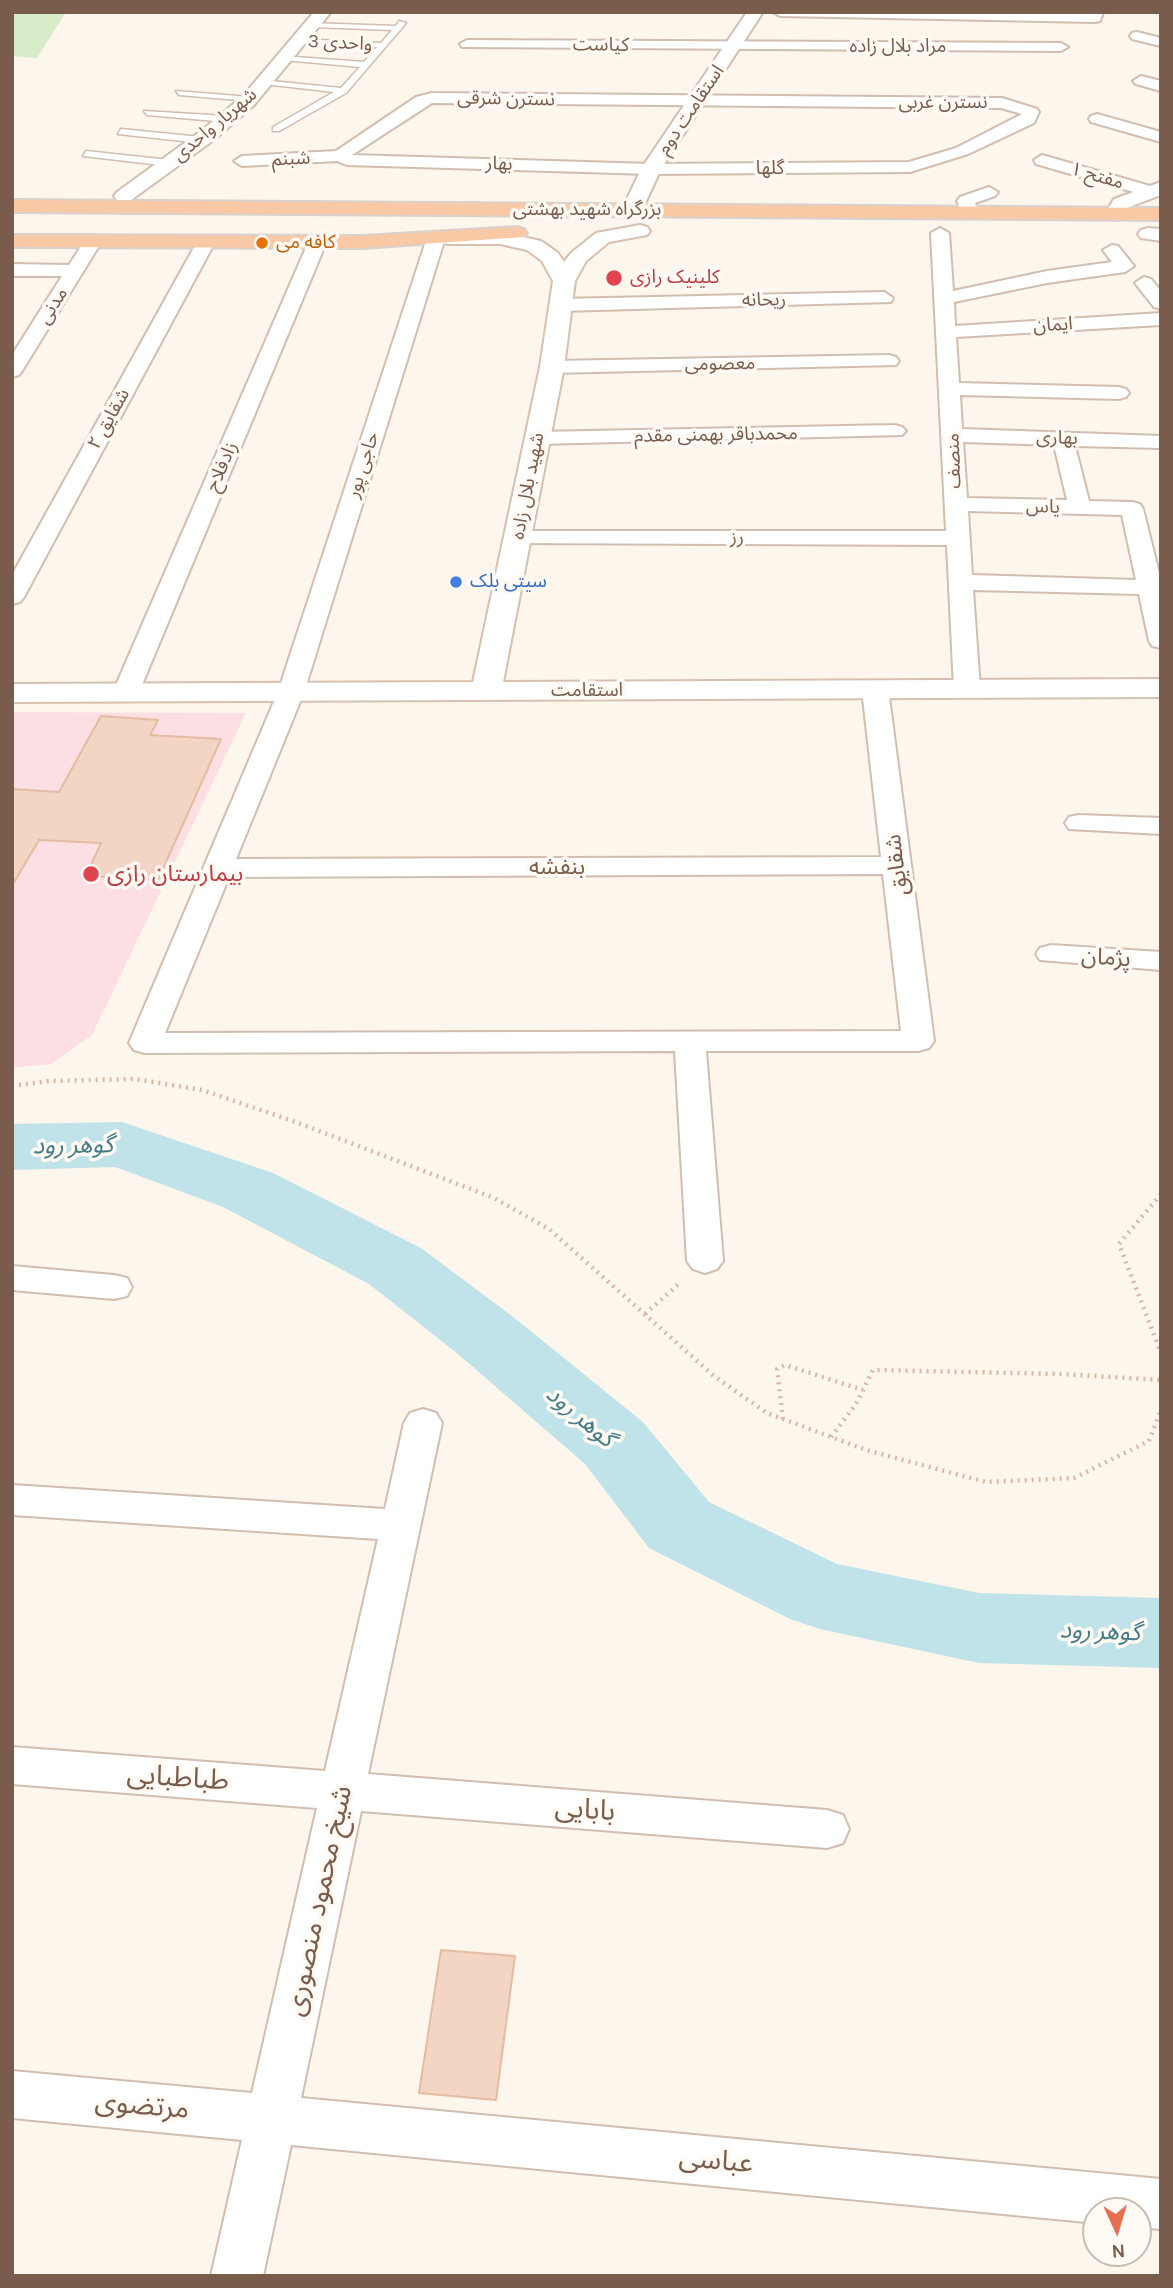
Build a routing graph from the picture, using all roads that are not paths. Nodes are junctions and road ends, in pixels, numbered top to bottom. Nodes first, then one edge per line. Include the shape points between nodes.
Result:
1 (755, 12) edge
2 (779, 12) edge
3 (1096, 12) edge
4 (929, 14) edge
5 (1011, 14) edge
6 (318, 18) edge
7 (1137, 36) dead end
8 (299, 41) junction
9 (1161, 42) edge
10 (467, 44) dead end
11 (382, 45) junction
12 (734, 46) junction
13 (1061, 47) dead end
14 (284, 58) junction
15 (366, 65) junction
16 (1141, 81) dead end
17 (264, 82) junction
18 (1161, 86) edge
19 (343, 91) junction
20 (179, 93) dead end
21 (250, 99) junction
22 (696, 102) junction
23 (147, 113) dead end
24 (227, 119) junction
25 (1097, 119) dead end
26 (276, 129) dead end
27 (121, 132) dead end
28 (1161, 137) edge
29 (201, 140) junction
30 (86, 154) dead end
31 (344, 158) junction
32 (1042, 160) dead end
33 (242, 161) dead end
34 (169, 163) junction
35 (651, 169) junction
36 (889, 169) joint
37 (989, 192) dead end
38 (12, 195) edge
39 (124, 196) junction
40 (12, 206) edge
41 (517, 210) junction
42 (632, 210) junction
43 (970, 213) junction
44 (1142, 222) edge
45 (12, 227) edge
46 (578, 231) dead end
47 (647, 231) joint
48 (913, 233) dead end
49 (947, 233) joint
50 (326, 236) junction
51 (436, 238) junction
52 (12, 241) edge
53 (93, 241) junction
54 (206, 242) junction
55 (12, 270) edge
56 (75, 271) junction
57 (1144, 283) dead end
58 (562, 293) junction
59 (884, 298) dead end
60 (943, 299) junction
61 (1161, 303) edge
62 (1161, 319) edge
63 (945, 332) junction
64 (889, 361) dead end
65 (552, 367) junction
66 (12, 371) edge
67 (949, 389) junction
68 (1119, 393) dead end
69 (895, 431) dead end
70 (953, 435) junction
71 (538, 438) junction
72 (1063, 439) junction
73 (1161, 442) edge
74 (955, 504) junction
75 (1080, 508) junction
76 (517, 538) junction
77 (957, 538) junction
78 (960, 582) junction
79 (1155, 588) edge
80 (12, 597) edge
81 (1161, 641) edge
82 (1161, 688) edge
83 (875, 689) junction
84 (967, 689) junction
85 (486, 691) junction
86 (126, 692) junction
87 (291, 692) junction
88 (12, 693) edge
89 (1079, 823) dead end
90 (1161, 826) edge
91 (897, 865) junction
92 (218, 868) junction
93 (1051, 954) dead end
94 (1161, 961) edge
95 (690, 1042) junction
96 (705, 1261) road end
97 (12, 1278) edge
98 (114, 1287) dead end
99 (424, 1423) dead end
100 (12, 1500) edge
101 (401, 1525) junction
102 (12, 1765) edge
103 (343, 1791) junction
104 (827, 1829) dead end
105 (12, 2094) edge
106 (271, 2119) junction
107 (1161, 2204) edge
108 (237, 2276) edge

1 - 12 main road, استقامت دوم
2 - 4 street
3 - 5 street via 1096,18
4 - 5 street
6 - 8 main road, شهریار واحدی
6 - 11 lane via 399,26
7 - 9 street
8 - 11 lane, واحدی 3
8 - 14 main road, شهریار واحدی
10 - 12 street, کیاست
11 - 15 lane
12 - 13 street, مراد بلال زاده
12 - 22 main road, استقامت دوم
14 - 15 lane
14 - 17 main road, شهریار واحدی
15 - 19 lane
16 - 18 street
17 - 19 lane
17 - 21 main road, شهریار واحدی
19 - 26 lane
20 - 21 lane
21 - 24 main road, شهریار واحدی
22 - 31 street, نسترن شرقی via 422,100
22 - 35 main road, استقامت دوم
22 - 36 street, نسترن غربی via 1002,103 1031,112 1028,120 962,151
23 - 24 lane
24 - 29 main road, شهریار واحدی
25 - 28 street
27 - 29 lane
29 - 34 main road, شهریار واحدی
30 - 34 lane
31 - 33 street, شبنم
31 - 35 street, بهار
32 - 44 street, مفتح ۱
34 - 39 main road, شهریار واحدی
35 - 36 street, گلها
35 - 42 main road, استقامت دوم
37 - 43 street via 966,201
38 - 39 highway
39 - 41 highway via 366,198
40 - 41 highway, بزرگراه شهید بهشتی
41 - 42 highway, بزرگراه شهید بهشتی
42 - 43 highway, بزرگراه شهید بهشتی
43 - 44 highway, بزرگراه شهید بهشتی
44 - 60 street via 1125,266
45 - 50 highway, بزرگراه شهید بهشتی
46 - 47 highway, بزرگراه شهید بهشتی
47 - 58 main road, شهید بلال زاده via 603,237 578,257
48 - 49 highway
49 - 60 street, منصف
50 - 51 highway
50 - 51 highway, بزرگراه شهید بهشتی via 553,230
50 - 54 highway
50 - 86 street, زادفلاح
51 - 58 main road via 484,237 534,245 551,257
51 - 87 street, حاجی پور
52 - 53 highway
53 - 54 highway
53 - 56 street, مدنی
54 - 80 street, شقایق ۲
55 - 56 street
56 - 66 street, مدنی
57 - 61 street
58 - 59 street, ریحانه
58 - 65 main road, شهید بلال زاده
60 - 63 street, منصف
62 - 63 street, ایمان
63 - 67 street, منصف
64 - 65 street, معصومی
65 - 71 main road, شهید بلال زاده
67 - 68 street
67 - 70 street, منصف
69 - 71 street, محمدباقر بهمنی مقدم
70 - 72 street, بهاری
70 - 74 street, منصف
71 - 76 main road, شهید بلال زاده
72 - 73 street, بهاری
72 - 75 street
74 - 75 street, یاس
74 - 77 street, منصف
75 - 79 street, یاس via 1132,509
76 - 77 street, رز
76 - 85 main road, شهید بلال زاده
77 - 78 street, منصف
78 - 79 street
78 - 84 street, منصف
79 - 81 street
82 - 84 main road, استقامت
83 - 84 main road, استقامت
83 - 85 main road, استقامت
83 - 91 street, شقایق
85 - 87 main road, استقامت
86 - 87 main road, استقامت
86 - 88 main road, استقامت
87 - 92 street
89 - 90 street
91 - 92 street, بنفشه
91 - 95 street, شقایق via 918,1041
92 - 95 street via 145,1042
93 - 94 street, پژمان
95 - 96 street
97 - 98 street
99 - 101 street, شیخ محمود منصوری
100 - 101 street
101 - 103 street, شیخ محمود منصوری
102 - 103 street, طباطبایی
103 - 104 street, بابایی
103 - 106 street, شیخ محمود منصوری
105 - 106 street, مرتضوی
106 - 107 street, عباسی
106 - 108 street, شیخ محمود منصوری

